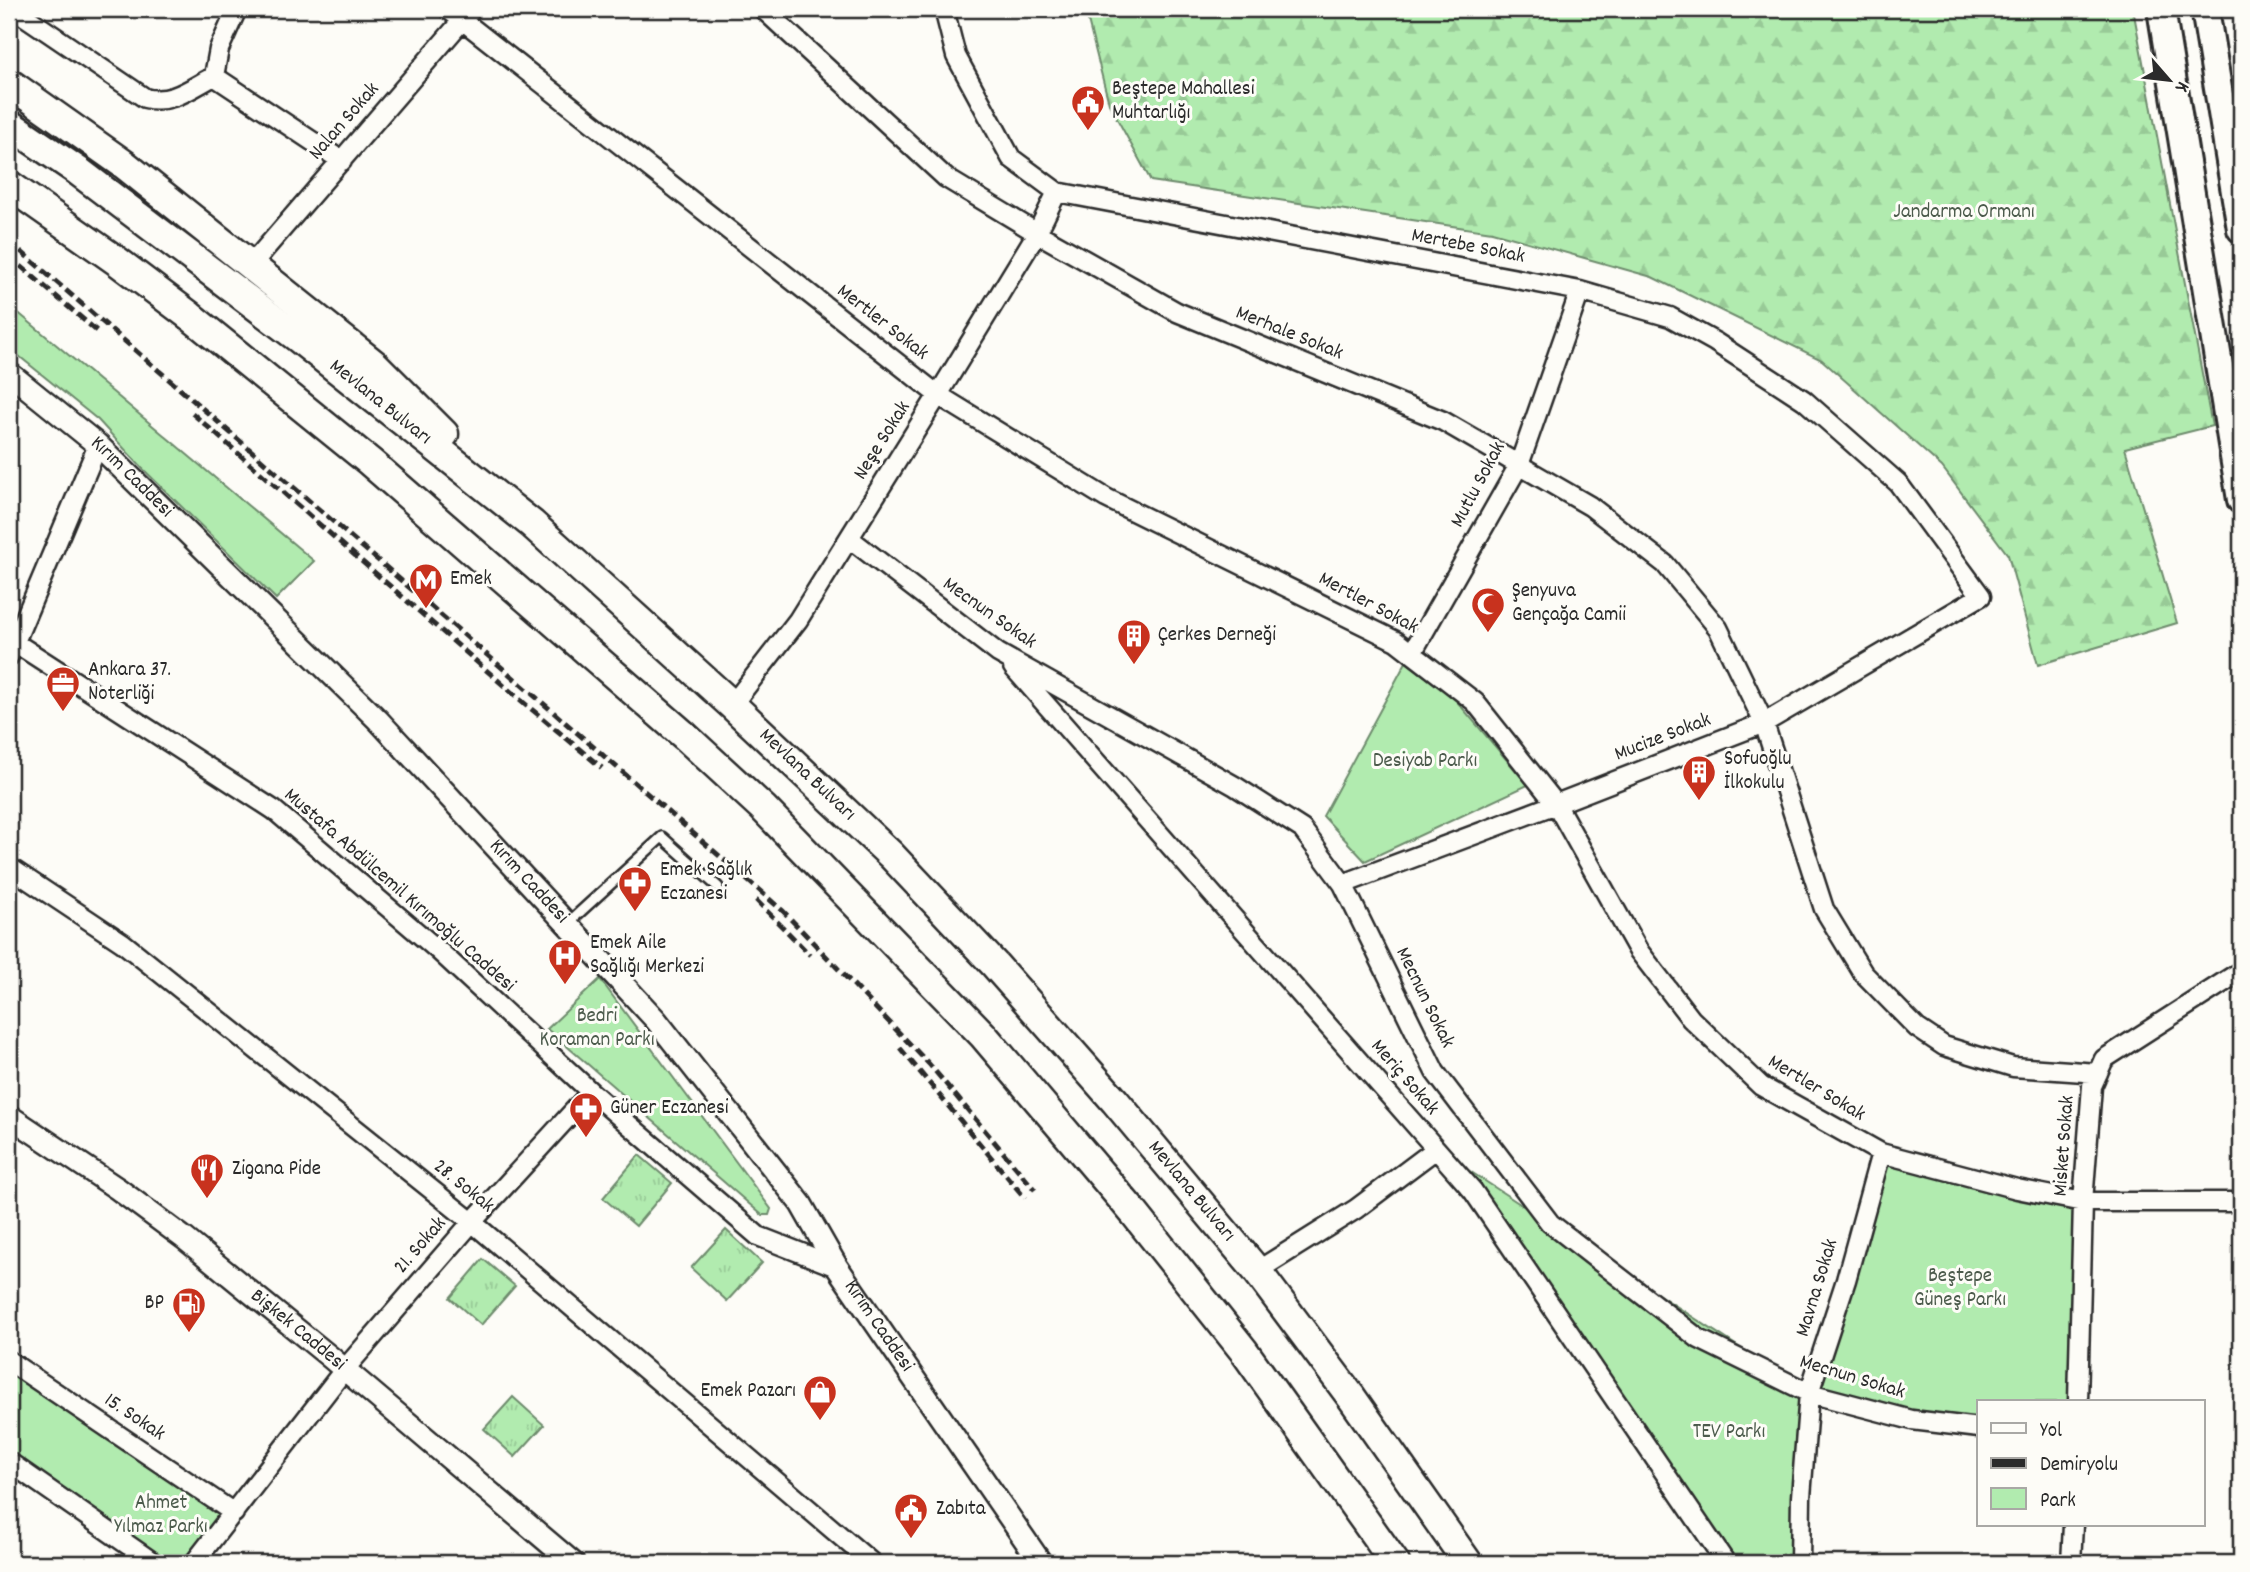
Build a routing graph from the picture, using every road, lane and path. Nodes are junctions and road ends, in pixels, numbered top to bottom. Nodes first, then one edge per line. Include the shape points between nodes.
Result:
1 (14, 9) edge
2 (237, 9) edge
3 (763, 9) edge
4 (944, 9) edge
5 (2161, 9) edge
6 (2205, 9) edge
7 (460, 13) edge
8 (214, 76) junction
9 (9, 83) edge
10 (9, 124) edge
11 (342, 161) junction
12 (9, 185) edge
13 (1057, 192) junction
14 (2240, 217) edge
15 (1037, 233) junction
16 (251, 265) junction
17 (1580, 291) junction
18 (9, 373) edge
19 (938, 395) junction
20 (98, 445) junction
21 (1519, 465) junction
22 (2241, 500) edge
23 (531, 524) junction
24 (849, 538) junction
25 (1982, 596) joint
26 (12, 649) edge
27 (1412, 653) junction
28 (1004, 656) junction
29 (732, 705) junction
30 (1764, 723) junction
31 (1556, 804) junction
32 (9, 867) edge
33 (1343, 884) junction
34 (718, 887) dead end
35 (568, 923) junction
36 (2241, 971) edge
37 (2098, 1073) junction
38 (591, 1092) junction
39 (9, 1116) edge
40 (1436, 1149) junction
41 (1881, 1153) junction
42 (2083, 1202) junction
43 (2241, 1202) edge
44 (472, 1222) junction
45 (837, 1267) junction
46 (1257, 1271) junction
47 (9, 1361) edge
48 (344, 1370) junction
49 (1809, 1393) junction
50 (2078, 1400) edge
51 (1977, 1429) edge
52 (9, 1462) edge
53 (234, 1513) junction
54 (2073, 1526) edge
55 (154, 1563) edge
56 (194, 1563) edge
57 (573, 1563) edge
58 (872, 1563) edge
59 (1041, 1563) edge
60 (1395, 1563) edge
61 (1468, 1563) edge
62 (1726, 1563) edge
63 (1800, 1563) edge
64 (2071, 1563) edge

1 - 8 street via 145,98 159,102 172,98
2 - 8 street via 219,49
3 - 15 street, Merhale Sokak via 946,178
4 - 13 street, Mertebe Sokak via 956,56 1011,158
5 - 22 main road
6 - 14 main road
7 - 11 street, Nalan Sokak
7 - 19 street, Mertler Sokak
8 - 11 street
9 - 16 highway via 125,165
10 - 23 highway, Mevlana Bulvarı via 298,337
11 - 16 street, Nalan Sokak
12 - 60 highway via 190,316 370,462 763,808 984,1035 1134,1213 1244,1351
13 - 15 street, Neşe Sokak
13 - 17 street, Mertebe Sokak
15 - 19 street, Neşe Sokak
15 - 21 street, Merhale Sokak via 1177,312 1443,421
16 - 23 highway via 375,365
17 - 21 street, Mutlu Sokak
17 - 25 street, Mertebe Sokak via 1670,317 1804,400 1898,484
18 - 20 street, Kırım Caddesi
19 - 24 street, Neşe Sokak
19 - 27 street, Mertler Sokak via 1106,498
20 - 26 street
20 - 35 street, Kırım Caddesi via 378,720
21 - 27 street, Mutlu Sokak
21 - 30 street, Merhale Sokak via 1590,506 1665,564 1718,628
23 - 29 highway, Mevlana Bulvarı
24 - 28 street, Mecnun Sokak
24 - 29 street, Neşe Sokak via 798,621
25 - 30 street, Mucize Sokak
26 - 38 street, Mustafa Abdülcemil Kırımoğlu Caddesi via 274,810 439,951
27 - 31 street, Mertler Sokak via 1475,702
28 - 33 street, Mecnun Sokak via 1235,786 1301,829
28 - 40 street, Meriç Sokak
29 - 46 highway, Mevlana Bulvarı via 891,855 995,965
30 - 31 street, Mucize Sokak
30 - 37 street, Merhale Sokak via 1824,909 1863,973 1886,999 1944,1046 2013,1067
31 - 33 street, Mucize Sokak
31 - 41 street, Mertler Sokak via 1638,950 1691,1019 1761,1086
32 - 44 street, 28. Sokak via 123,943
33 - 49 street, Mecnun Sokak via 1435,1072 1550,1223 1699,1339
34 - 35 lane via 662,837
35 - 45 street, Kırım Caddesi via 665,1030 801,1204
36 - 37 street, Misket Sokak via 2105,1059
37 - 42 street, Misket Sokak via 2092,1086
38 - 44 street, 21. Sokak
38 - 45 street, Mustafa Abdülcemil Kırımoğlu Caddesi via 758,1236
39 - 48 street, Bişkek Caddesi via 184,1238
40 - 46 street via 1356,1209
40 - 62 street, Meriç Sokak via 1473,1191
41 - 42 street, Mertler Sokak
41 - 49 street, Mavna Sokak
42 - 43 street, Mertler Sokak
42 - 50 street, Misket Sokak
44 - 48 street, 21. Sokak
44 - 58 street, 28. Sokak
45 - 59 street, Kırım Caddesi
46 - 61 highway, Mevlana Bulvarı
47 - 53 street, 15. Sokak
48 - 53 street, 21. Sokak
48 - 57 street, Bişkek Caddesi
49 - 51 street, Mecnun Sokak via 1912,1420
49 - 63 street, Mavna Sokak
52 - 55 street
53 - 56 street
54 - 64 street

